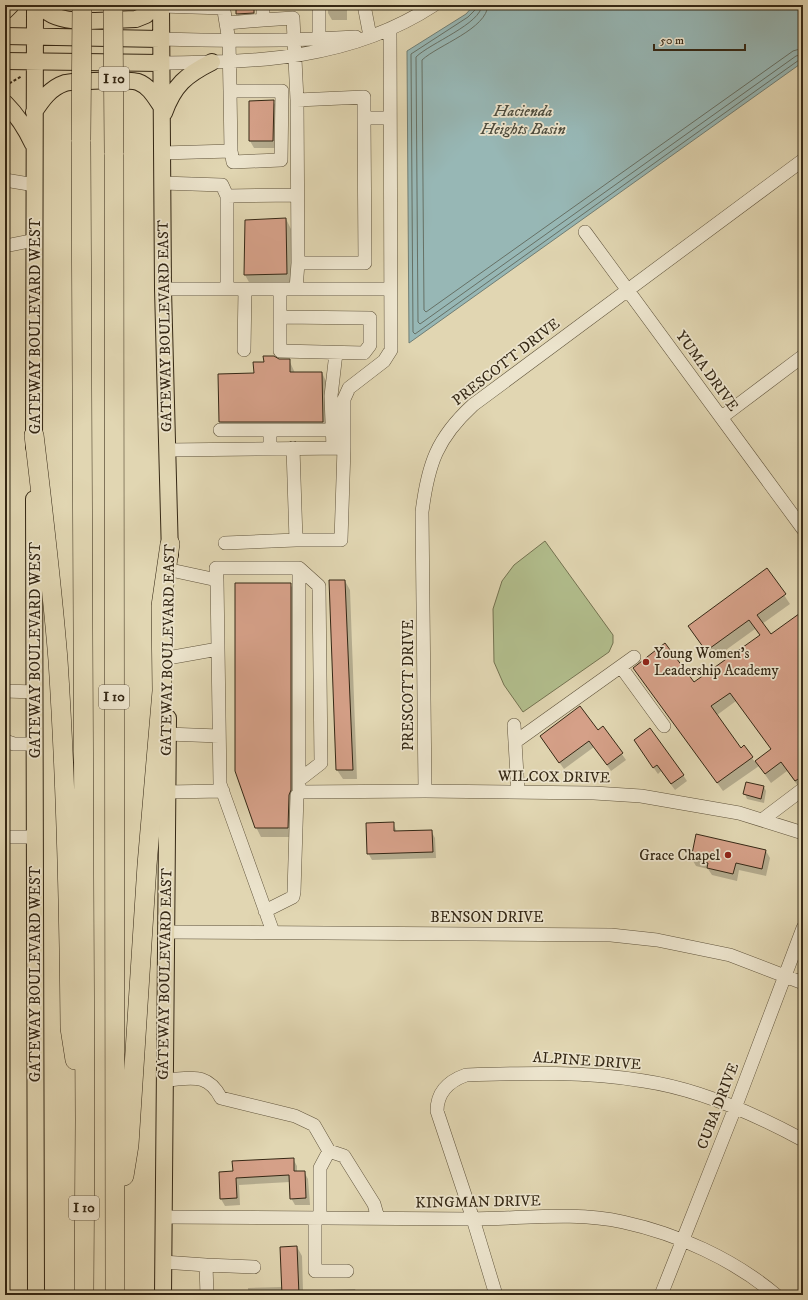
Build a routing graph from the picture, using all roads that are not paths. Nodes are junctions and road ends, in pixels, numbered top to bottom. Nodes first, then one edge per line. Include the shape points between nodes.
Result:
1 (11, 5) edge
2 (35, 5) edge
3 (41, 5) edge
4 (82, 5) edge
5 (113, 5) edge
6 (159, 5) edge
7 (263, 5) edge
8 (319, 5) edge
9 (364, 5) edge
10 (434, 5) edge
11 (224, 6) edge
12 (5, 11) edge
13 (263, 20) junction
14 (227, 23) junction
15 (390, 29) junction
16 (5, 36) edge
17 (370, 36) junction
18 (36, 37) junction
19 (160, 39) junction
20 (319, 39) junction
21 (294, 40) junction
22 (229, 41) junction
23 (295, 56) junction
24 (5, 61) edge
25 (34, 61) junction
26 (230, 61) junction
27 (212, 62) junction
28 (161, 63) junction
29 (230, 91) junction
30 (296, 100) junction
31 (5, 103) edge
32 (34, 112) junction
33 (161, 113) junction
34 (364, 118) junction
35 (390, 118) junction
36 (35, 149) junction
37 (231, 151) junction
38 (162, 153) junction
39 (803, 160) edge
40 (5, 180) edge
41 (162, 183) junction
42 (35, 184) junction
43 (297, 195) junction
44 (227, 196) junction
45 (585, 232) dead end
46 (35, 240) junction
47 (5, 246) edge
48 (298, 263) junction
49 (163, 289) junction
50 (227, 289) junction
51 (296, 289) junction
52 (390, 289) junction
53 (245, 290) junction
54 (280, 290) junction
55 (627, 290) junction
56 (280, 317) junction
57 (244, 350) dead end
58 (336, 353) junction
59 (803, 356) edge
60 (722, 418) junction
61 (220, 430) dead end
62 (270, 430) junction
63 (332, 430) junction
64 (34, 435) junction
65 (293, 448) junction
66 (338, 448) junction
67 (270, 449) junction
68 (167, 450) junction
69 (803, 529) edge
70 (296, 540) junction
71 (170, 544) joint
72 (225, 544) dead end
73 (299, 568) junction
74 (168, 570) junction
75 (216, 580) junction
76 (218, 649) junction
77 (634, 657) dead end
78 (165, 659) junction
79 (621, 667) junction
80 (5, 691) edge
81 (34, 692) junction
82 (514, 725) dead end
83 (664, 726) dead end
84 (168, 734) junction
85 (219, 736) junction
86 (5, 741) edge
87 (515, 742) junction
88 (34, 744) junction
89 (299, 786) junction
90 (803, 789) edge
91 (223, 791) junction
92 (425, 791) junction
93 (167, 792) junction
94 (518, 792) junction
95 (762, 820) junction
96 (803, 833) edge
97 (5, 837) edge
98 (34, 837) junction
99 (265, 911) junction
100 (803, 928) edge
101 (165, 932) junction
102 (273, 932) junction
103 (785, 975) junction
104 (803, 983) edge
105 (164, 1080) junction
106 (735, 1108) junction
107 (85, 1120) junction
108 (803, 1140) edge
109 (329, 1151) junction
110 (163, 1217) junction
111 (318, 1218) junction
112 (378, 1218) junction
113 (473, 1219) junction
114 (115, 1240) junction
115 (682, 1241) junction
116 (163, 1262) junction
117 (206, 1265) junction
118 (254, 1267) dead end
119 (347, 1271) dead end
120 (36, 1295) edge
121 (84, 1295) edge
122 (115, 1295) edge
123 (163, 1295) edge
124 (207, 1295) edge
125 (496, 1295) edge
126 (661, 1295) edge
127 (776, 1295) edge

1 - 12 main road
2 - 18 main road, GATEWAY BOULEVARD WEST
3 - 6 main road via 49,14 66,20 136,19
4 - 107 highway, I 10, bridge
5 - 114 highway, I 10, bridge
6 - 11 street
6 - 19 main road, GATEWAY BOULEVARD EAST
7 - 13 street
8 - 20 street
9 - 17 street
10 - 15 street
11 - 14 street
13 - 14 street
13 - 21 street via 293,18
14 - 22 street
15 - 17 street
15 - 35 street
16 - 18 main road
17 - 20 street
17 - 23 street via 346,46
18 - 19 main road
18 - 25 main road, GATEWAY BOULEVARD WEST
19 - 22 street
19 - 28 main road, GATEWAY BOULEVARD EAST
20 - 21 street
21 - 22 street
21 - 23 street
22 - 26 street
23 - 26 street
23 - 30 street
24 - 25 main road
25 - 28 main road
25 - 32 main road, GATEWAY BOULEVARD WEST
26 - 27 street
26 - 29 street
27 - 28 street
27 - 33 main road via 193,71 182,80
28 - 33 main road, GATEWAY BOULEVARD EAST
29 - 37 street
29 - 37 street via 282,91 282,160 233,162
30 - 34 street via 364,97
30 - 43 street
31 - 36 main road via 28,134
32 - 33 main road via 45,96 66,83 126,81 138,82 152,93
32 - 36 main road, GATEWAY BOULEVARD WEST
33 - 38 main road, GATEWAY BOULEVARD EAST
34 - 35 street
34 - 48 street via 365,263
35 - 52 street
36 - 42 main road, GATEWAY BOULEVARD WEST
37 - 38 street
38 - 41 main road, GATEWAY BOULEVARD EAST
39 - 55 street, PRESCOTT DRIVE
40 - 42 street
41 - 44 street via 222,185
41 - 49 main road, GATEWAY BOULEVARD EAST
42 - 46 main road, GATEWAY BOULEVARD WEST
43 - 44 street
43 - 48 street
44 - 50 street
45 - 55 street, YUMA DRIVE
46 - 47 street
46 - 64 main road, GATEWAY BOULEVARD WEST
48 - 51 street
49 - 50 street
49 - 68 main road, GATEWAY BOULEVARD EAST
50 - 53 street
51 - 52 street
51 - 54 street
52 - 66 street via 391,350 384,361 349,388 344,399
53 - 54 street
53 - 57 street
54 - 56 street
55 - 60 street, YUMA DRIVE
55 - 92 street, PRESCOTT DRIVE via 473,405 447,433 436,451 426,484 422,512
56 - 58 street via 280,351
56 - 58 street via 370,318 370,346 364,354
58 - 63 street via 331,396
59 - 60 street
60 - 69 street, YUMA DRIVE
61 - 62 street
62 - 63 street
62 - 67 street
63 - 66 street
64 - 81 main road, GATEWAY BOULEVARD WEST
64 - 107 highway via 49,556 58,662 70,1028
65 - 66 street
65 - 67 street
65 - 70 street
66 - 70 street via 342,540
67 - 68 street
68 - 71 main road, GATEWAY BOULEVARD EAST
70 - 72 street
71 - 74 highway
73 - 75 street via 216,568
73 - 89 street
73 - 89 street via 319,586 321,763
74 - 75 street
74 - 78 highway via 161,606
75 - 76 street
76 - 78 street
76 - 85 street
77 - 79 street
78 - 84 main road, GATEWAY BOULEVARD EAST
78 - 114 highway via 147,865 129,1145
79 - 83 street
79 - 87 street
80 - 81 street
81 - 88 main road, GATEWAY BOULEVARD WEST
82 - 87 street
84 - 85 street
84 - 93 main road, GATEWAY BOULEVARD EAST
85 - 91 street via 220,784
86 - 88 street via 14,744
87 - 94 street
88 - 98 main road, GATEWAY BOULEVARD WEST
89 - 92 street, WILCOX DRIVE
89 - 99 street via 293,897
90 - 95 street
91 - 93 street
91 - 99 street
92 - 94 street, WILCOX DRIVE
93 - 101 main road, GATEWAY BOULEVARD EAST
94 - 95 street, WILCOX DRIVE via 641,796 740,813
95 - 96 street, WILCOX DRIVE
97 - 98 street
98 - 120 main road, GATEWAY BOULEVARD WEST
99 - 102 street
100 - 103 street, CUBA DRIVE
101 - 102 street, BENSON DRIVE
101 - 105 main road, GATEWAY BOULEVARD EAST
102 - 103 street, BENSON DRIVE via 612,934 730,955
103 - 104 street, BENSON DRIVE
103 - 106 street, CUBA DRIVE
105 - 109 street via 204,1079 215,1087 221,1098 295,1116 314,1125
105 - 110 main road, GATEWAY BOULEVARD EAST
106 - 108 street, ALPINE DRIVE
106 - 113 street, ALPINE DRIVE via 695,1093 646,1081 600,1075 499,1074 466,1076 454,1080 440,1096 437,1111
106 - 115 street, CUBA DRIVE
107 - 121 highway, I 10
109 - 111 street via 320,1168
109 - 112 street via 344,1156 374,1204
110 - 111 street, KINGMAN DRIVE
110 - 116 main road, GATEWAY BOULEVARD EAST
111 - 112 street, KINGMAN DRIVE
111 - 119 street via 314,1271
112 - 113 street, KINGMAN DRIVE
113 - 115 street, KINGMAN DRIVE via 593,1218 636,1225
113 - 125 street
114 - 122 highway, I 10
115 - 126 street, CUBA DRIVE
115 - 127 street, KINGMAN DRIVE via 737,1267
116 - 117 street
116 - 123 main road, GATEWAY BOULEVARD EAST
117 - 118 street
117 - 124 street

